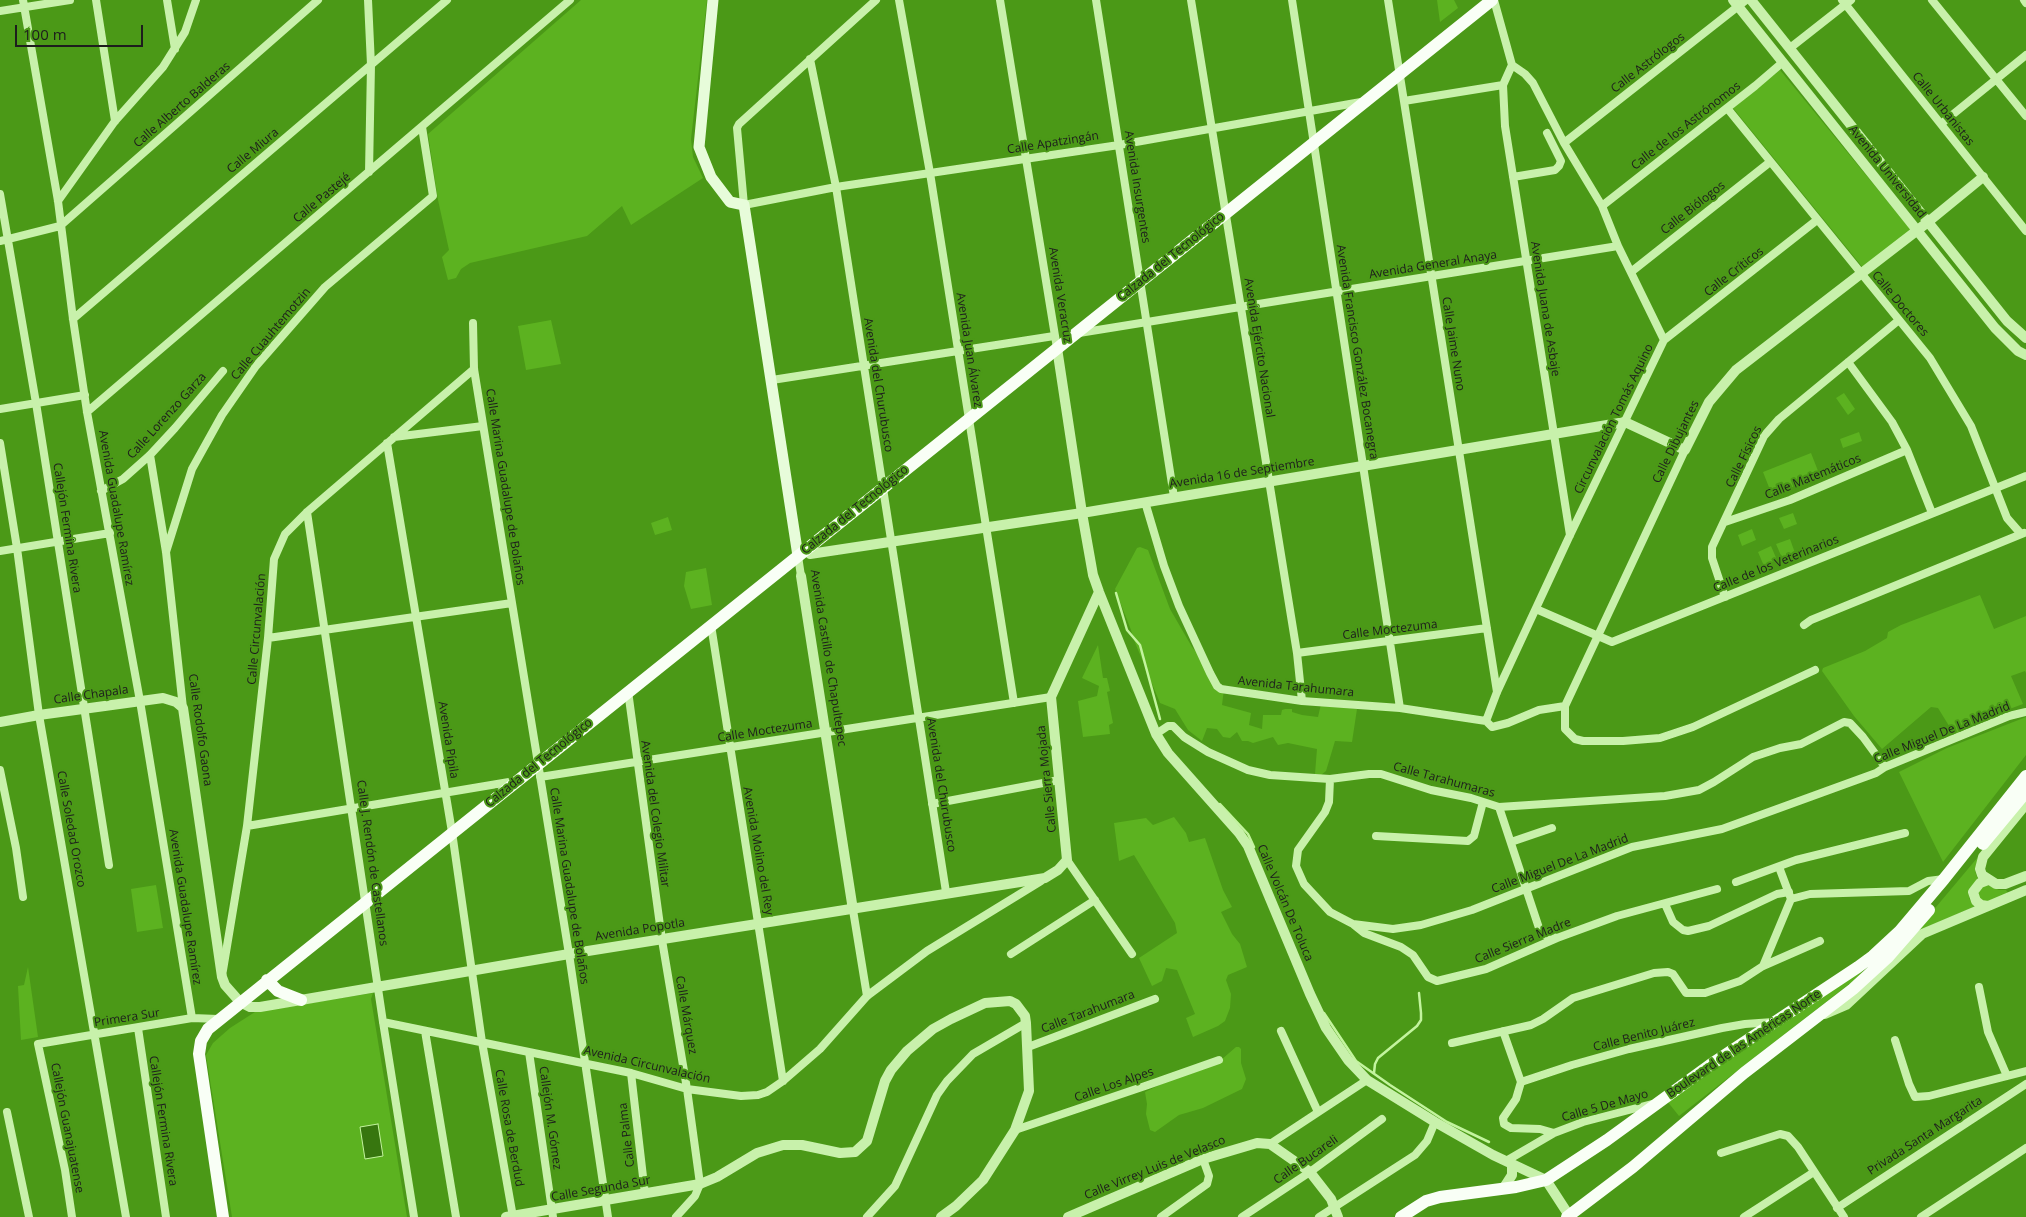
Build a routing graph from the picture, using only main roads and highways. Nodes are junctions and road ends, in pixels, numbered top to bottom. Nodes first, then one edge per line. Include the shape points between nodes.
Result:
1 (713, 0) edge
2 (1493, 0) edge
3 (804, 555) junction
4 (2026, 776) edge
5 (2026, 792) edge
6 (267, 980) junction
7 (301, 1000) road end
8 (223, 1217) edge
9 (1400, 1217) edge
10 (1569, 1217) edge

1 - 3 main road, Avenida Castillo de Chapultepec via 699,147 711,177 730,202 744,205
2 - 3 main road, Calzada del Tecnológico via 1075,334 1055,342 969,419
3 - 6 main road, Calzada del Tecnológico via 711,625
4 - 9 main road, Boulevard de las Américas Norte via 1944,879 1873,956 1546,1180 1440,1197 1426,1201
5 - 10 main road, Boulevard de las Américas Norte via 1888,957 1853,989 1744,1072
6 - 7 main road via 278,991
6 - 8 main road, Calzada del Tecnológico via 218,1019 201,1042 199,1054

